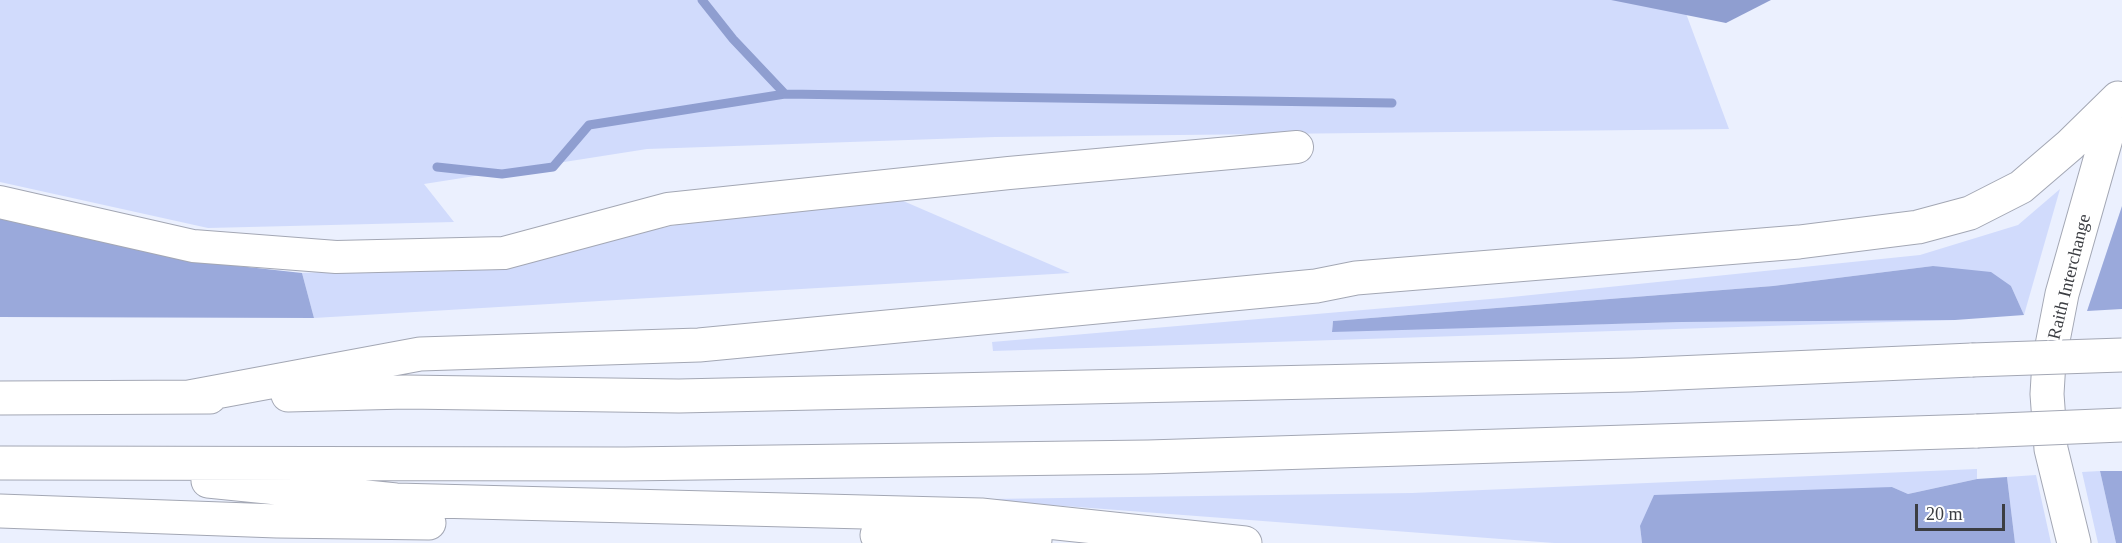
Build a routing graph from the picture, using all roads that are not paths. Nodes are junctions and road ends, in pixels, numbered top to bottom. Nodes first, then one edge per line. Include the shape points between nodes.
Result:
1 (2120, 91) edge
2 (1297, 147) dead end
3 (0, 202) edge
4 (2122, 355) edge
5 (189, 397) junction
6 (0, 398) edge
7 (2122, 425) edge
8 (0, 463) edge
9 (50, 464) junction
10 (0, 511) edge
11 (1073, 543) edge
12 (1245, 543) edge
13 (2074, 543) edge

1 - 5 highway via 2070,145 2021,187 1970,213 1918,227 1799,242 1356,278 1316,286 699,345 420,354
1 - 13 highway, Raith Interchange via 2062,294 2049,361 2051,449
2 - 3 lane via 668,209 504,253 336,256 194,246
4 - 5 highway, bridge via 1631,375 702,395 406,392
5 - 6 highway
7 - 9 highway, bridge via 1148,457 625,464
8 - 9 highway
9 - 12 highway via 396,500 981,514
10 - 11 highway

